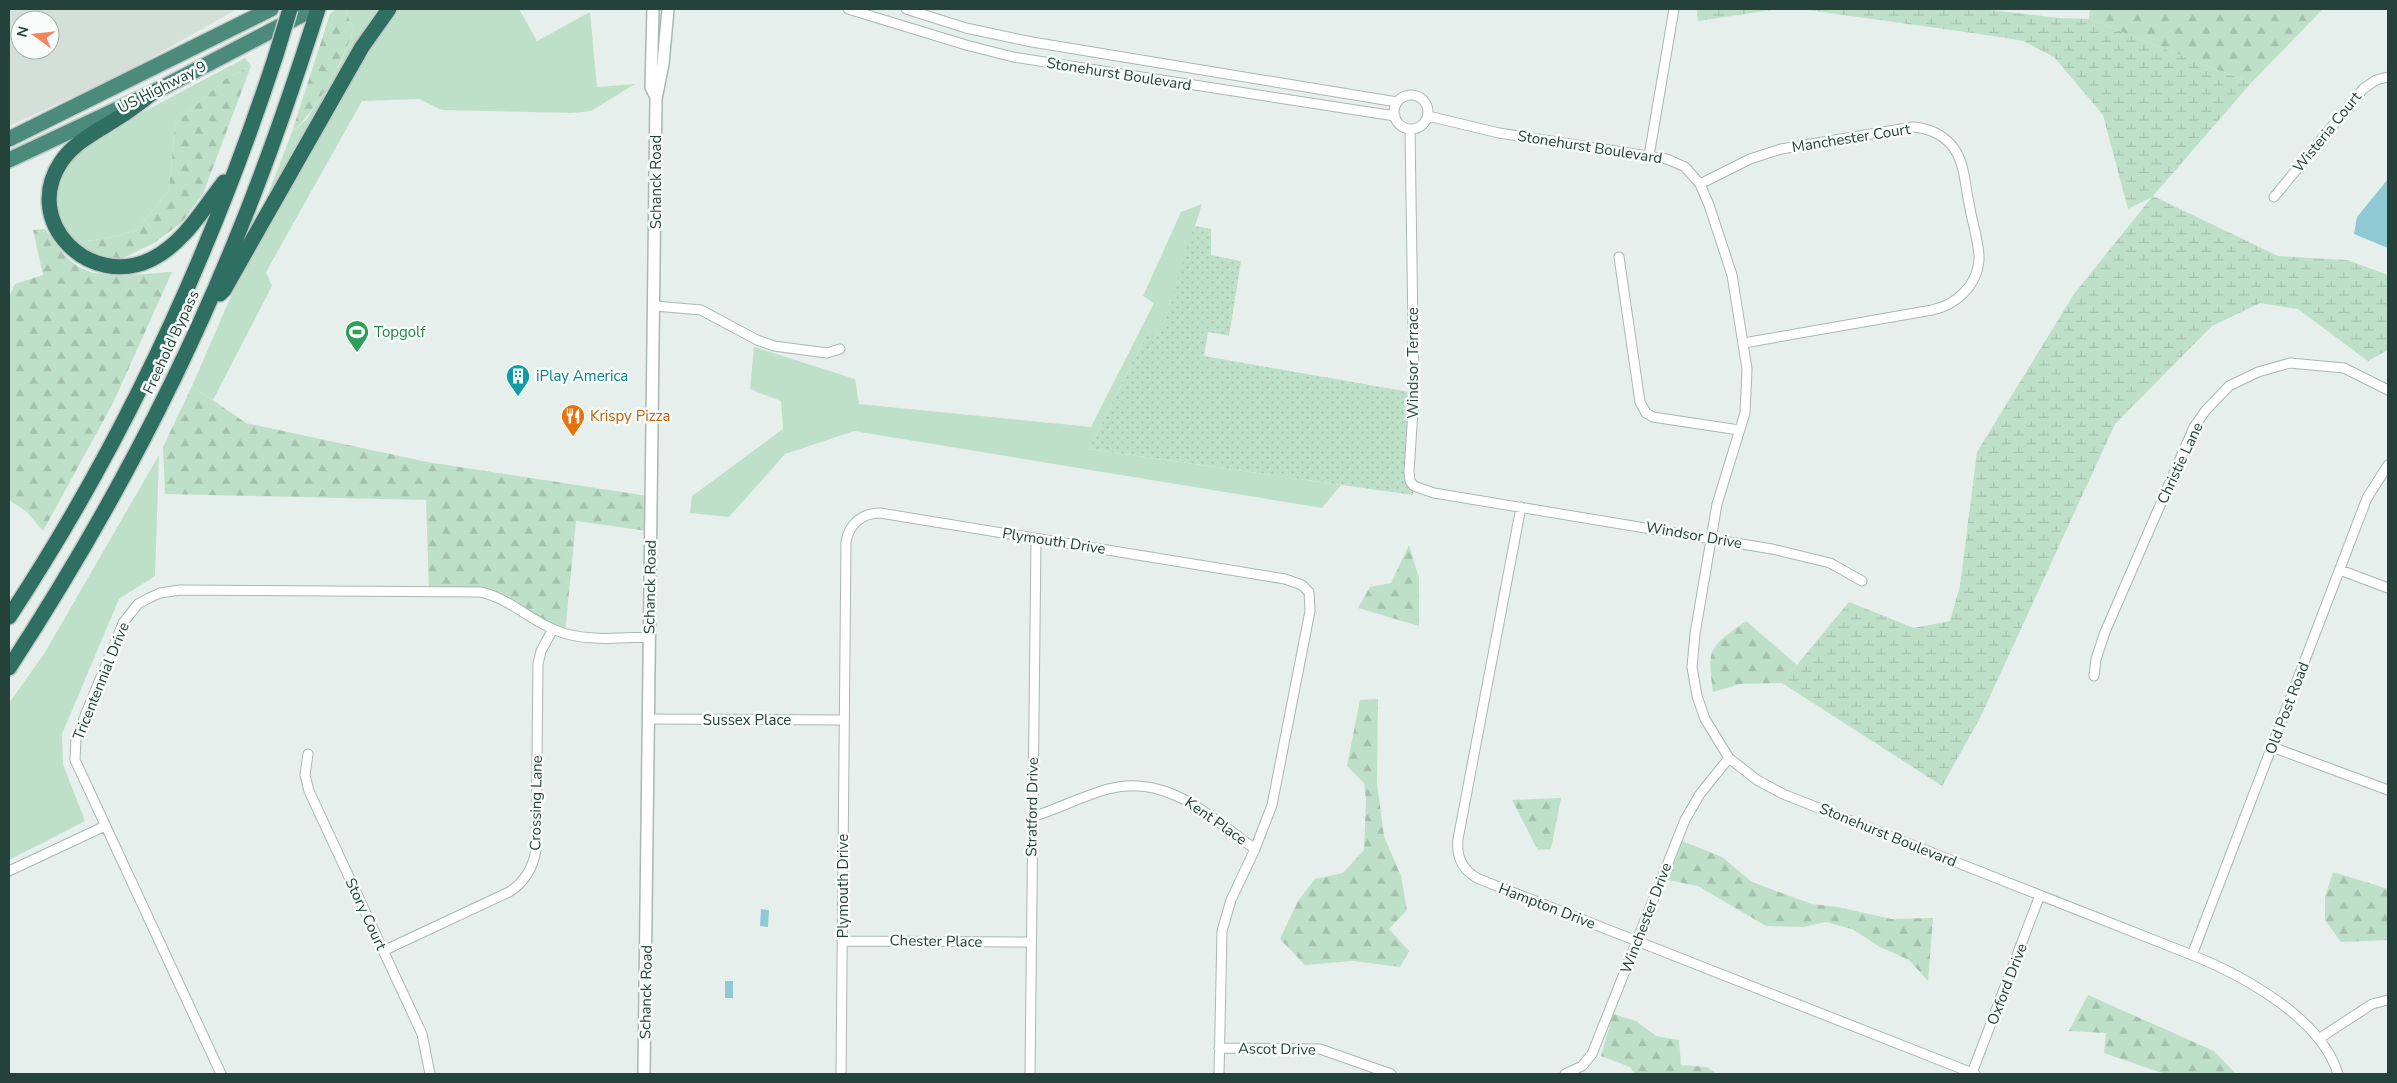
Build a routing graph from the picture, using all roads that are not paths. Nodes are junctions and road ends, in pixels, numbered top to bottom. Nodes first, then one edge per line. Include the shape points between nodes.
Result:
1 (271, 9) edge
2 (290, 9) edge
3 (313, 9) edge
4 (318, 9) edge
5 (388, 9) edge
6 (653, 9) edge
7 (668, 9) edge
8 (848, 9) edge
9 (906, 9) edge
10 (1674, 9) edge
11 (861, 11) edge
12 (1080, 51) junction
13 (1078, 67) junction
14 (2388, 77) edge
15 (154, 92) junction
16 (656, 99) junction
17 (1397, 102) junction
18 (1395, 116) junction
19 (1428, 116) junction
20 (1410, 129) junction
21 (9, 140) edge
22 (1648, 156) junction
23 (9, 160) edge
24 (236, 167) junction
25 (1700, 184) junction
26 (2274, 197) dead end
27 (1619, 257) dead end
28 (209, 303) junction
29 (655, 306) junction
30 (1744, 343) junction
31 (840, 349) dead end
32 (2388, 390) edge
33 (1739, 430) junction
34 (2388, 465) edge
35 (1521, 507) junction
36 (1711, 538) junction
37 (1036, 539) junction
38 (2340, 570) junction
39 (1862, 581) dead end
40 (2388, 588) edge
41 (9, 617) edge
42 (553, 629) junction
43 (649, 637) junction
44 (9, 668) edge
45 (2094, 676) dead end
46 (649, 719) junction
47 (844, 720) junction
48 (2272, 747) junction
49 (308, 754) dead end
50 (1729, 758) junction
51 (2388, 790) edge
52 (1032, 817) junction
53 (105, 826) junction
54 (1255, 849) junction
55 (9, 871) edge
56 (2040, 895) junction
57 (842, 941) junction
58 (1636, 941) junction
59 (1030, 942) junction
60 (383, 951) junction
61 (2192, 955) junction
62 (2388, 1000) edge
63 (2320, 1038) junction
64 (1219, 1048) junction
65 (221, 1074) edge
66 (430, 1074) edge
67 (644, 1074) edge
68 (841, 1074) edge
69 (1030, 1074) edge
70 (1219, 1074) edge
71 (1390, 1074) edge
72 (1565, 1074) edge
73 (1974, 1074) edge
74 (2338, 1074) edge

1 - 21 highway, US Highway 9
2 - 24 highway, Freehold Bypass, bridge
3 - 15 highway, US Highway 9
4 - 28 highway, Freehold Bypass via 247,212
5 - 28 highway via 362,47 224,290
6 - 16 street, Schanck Road via 651,87
7 - 16 street, Schanck Road
8 - 11 street, Stonehurst Boulevard
9 - 12 street, Stonehurst Boulevard via 997,36
10 - 22 street
11 - 13 street, Stonehurst Boulevard via 995,54
12 - 13 street
12 - 17 street, Stonehurst Boulevard
13 - 18 street, Stonehurst Boulevard
14 - 26 street, Wisteria Court via 2363,89
15 - 23 highway, US Highway 9
15 - 24 highway via 85,139 60,163 52,182 50,210 55,226 68,245 87,260 104,266 124,267 152,259 181,237
16 - 29 street, Schanck Road
17 - 18 street
17 - 19 street, Stonehurst Boulevard via 1407,95 1418,96 1426,104
18 - 20 street via 1400,125
19 - 20 street via 1423,124
19 - 22 street, Stonehurst Boulevard via 1499,133
20 - 35 street, Windsor Terrace via 1414,386 1410,481 1424,491
22 - 25 street, Stonehurst Boulevard via 1676,162
24 - 41 highway, Freehold Bypass via 182,299 122,421
25 - 30 street, Stonehurst Boulevard via 1724,244
25 - 30 street, Manchester Court via 1771,151 1913,127 1932,131 1946,139 1962,166 1979,260 1971,284 1957,300 1932,310
27 - 33 street via 1640,402 1646,413 1653,417
28 - 44 highway, Freehold Bypass via 117,487
29 - 31 street via 701,310 756,340 774,346 827,353
29 - 43 street, Schanck Road
30 - 33 street, Stonehurst Boulevard via 1748,393
32 - 45 street, Christie Lane via 2344,368 2290,363 2258,372 2229,386 2194,427 2105,632
33 - 36 street, Stonehurst Boulevard via 1721,484
34 - 38 street, Old Post Road via 2367,498
35 - 36 street, Windsor Drive
35 - 58 street, Hampton Drive via 1458,840 1458,856 1466,870 1479,879
36 - 39 street, Windsor Drive via 1830,563
36 - 50 street, Stonehurst Boulevard via 1692,668 1704,719
37 - 47 street, Plymouth Drive via 880,513 864,516 854,524 846,542
37 - 52 street, Stratford Drive
37 - 54 street, Plymouth Drive via 1284,579 1302,585 1309,592 1310,610 1276,789
38 - 40 street
38 - 48 street, Old Post Road
42 - 43 street, Tricentennial Drive via 574,637
42 - 53 street, Tricentennial Drive via 501,598 480,592 180,590 160,593 129,613 118,632 74,744 77,767
42 - 60 street, Crossing Lane via 541,650 538,664 536,850 530,870 524,880 509,892
43 - 46 street, Schanck Road
46 - 47 street, Sussex Place
46 - 67 street, Schanck Road
47 - 57 street, Plymouth Drive
48 - 51 street
48 - 61 street, Old Post Road
49 - 60 street, Story Court via 305,775 309,791
50 - 56 street, Stonehurst Boulevard via 1757,780 1783,794
50 - 58 street, Winchester Drive via 1700,794 1685,820
52 - 54 street, Kent Place via 1108,789 1150,787 1186,799
52 - 59 street, Stratford Drive
53 - 55 street
53 - 65 street, Tricentennial Drive
54 - 64 street, Plymouth Drive via 1231,900 1222,931
56 - 61 street, Stonehurst Boulevard
56 - 73 street, Oxford Drive
57 - 59 street, Chester Place
57 - 68 street, Plymouth Drive
58 - 72 street, Winchester Drive via 1592,1054 1582,1066
58 - 73 street, Hampton Drive
59 - 69 street, Stratford Drive
60 - 66 street, Story Court via 422,1034
61 - 63 street, Stonehurst Boulevard via 2231,972 2266,993
62 - 63 street via 2372,1004
63 - 74 street, Stonehurst Boulevard
64 - 70 street, Plymouth Drive
64 - 71 street, Ascot Drive via 1320,1049

